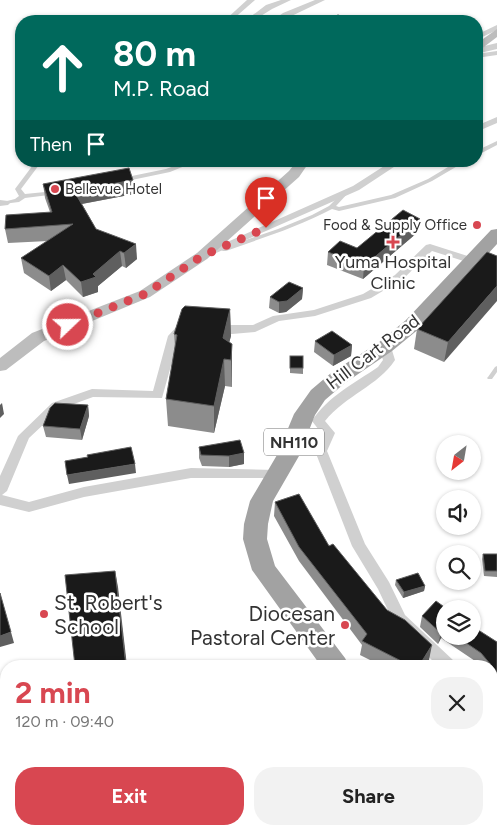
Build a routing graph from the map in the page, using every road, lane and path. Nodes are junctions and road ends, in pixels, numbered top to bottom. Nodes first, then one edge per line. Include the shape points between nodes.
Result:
1 (251, 0) edge
2 (287, 0) edge
3 (321, 0) edge
4 (234, 15) edge
5 (258, 15) edge
6 (285, 15) edge
7 (497, 27) edge
8 (497, 32) edge
9 (483, 34) edge
10 (483, 44) edge
11 (497, 46) edge
12 (483, 49) edge
13 (497, 53) edge
14 (483, 55) edge
15 (497, 120) edge
16 (483, 125) edge
17 (497, 143) edge
18 (483, 150) edge
19 (34, 167) edge
20 (178, 167) edge
21 (299, 167) edge
22 (391, 167) edge
23 (453, 167) edge
24 (118, 181) edge
25 (62, 192) edge
26 (346, 192) junction
27 (23, 196) junction
28 (2, 203) edge
29 (331, 208) junction
30 (496, 238) edge
31 (202, 256) junction
32 (473, 261) junction
33 (385, 347) junction
34 (0, 366) edge
35 (497, 368) edge
36 (490, 378) dead end
37 (276, 475) junction
38 (0, 491) edge
39 (0, 500) edge
40 (332, 660) edge
41 (442, 660) edge

1 - 4 street
2 - 5 street
3 - 6 street
7 - 9 street
8 - 10 main road
11 - 12 street
13 - 14 street
15 - 16 street
17 - 18 street
19 - 27 street via 18,189
20 - 24 street
21 - 31 main road
22 - 26 street
23 - 29 street via 393,196 339,209
25 - 27 street
26 - 29 street
26 - 31 street
27 - 28 street via 17,201
29 - 31 street via 280,230
30 - 32 highway, Hill Cart Road / NH110
31 - 34 main road via 145,294 38,337
32 - 33 highway, Hill Cart Road / NH110 via 413,324
32 - 38 street via 430,247 399,277 367,296 341,305 315,313 277,318 255,328 183,327 174,336 158,395 92,393 56,406 24,436
33 - 37 highway, Hill Cart Road / NH110 via 318,395 305,414 288,456
33 - 41 street via 389,360 382,370 331,405 318,421 329,433 321,451 359,546 384,586 399,619
35 - 36 lane
37 - 39 street via 191,473 84,492 29,507
37 - 40 highway, Hill Cart Road / NH110 via 258,512 255,539 258,554 264,570

